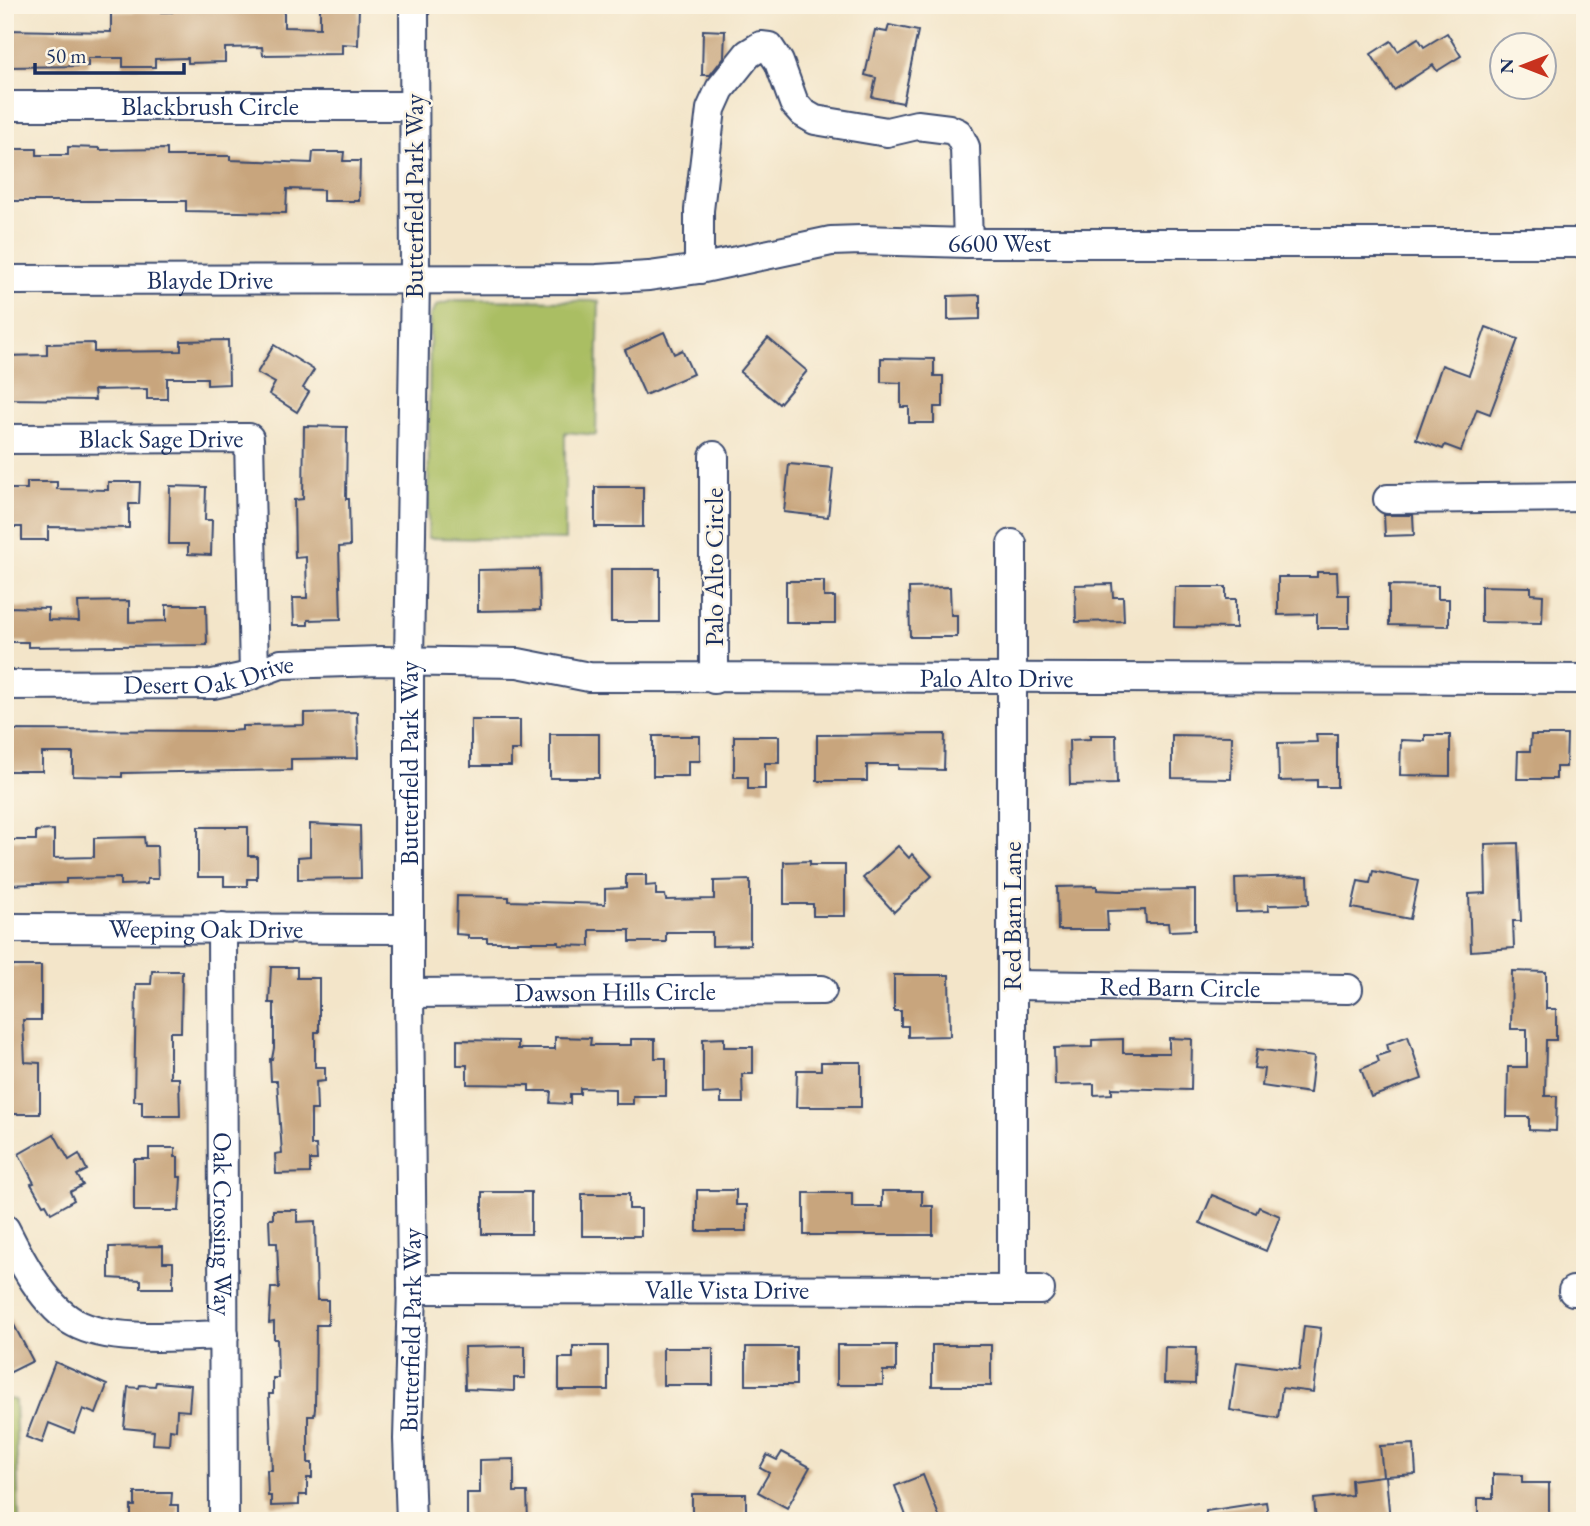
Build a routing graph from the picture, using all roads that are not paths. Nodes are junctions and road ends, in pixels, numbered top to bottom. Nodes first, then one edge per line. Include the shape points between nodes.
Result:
1 (414, 5) edge
2 (5, 106) edge
3 (414, 106) junction
4 (968, 243) junction
5 (1585, 243) edge
6 (699, 269) junction
7 (415, 278) junction
8 (5, 280) edge
9 (5, 439) edge
10 (714, 456) dead end
11 (1585, 497) edge
12 (1388, 499) dead end
13 (1012, 544) dead end
14 (409, 661) junction
15 (254, 674) junction
16 (714, 679) junction
17 (1012, 679) junction
18 (1585, 679) edge
19 (5, 685) edge
20 (5, 928) edge
21 (222, 928) junction
22 (409, 929) junction
23 (1012, 985) junction
24 (1348, 989) dead end
25 (822, 990) dead end
26 (409, 993) junction
27 (5, 1230) edge
28 (1012, 1288) junction
29 (412, 1289) junction
30 (1040, 1290) dead end
31 (224, 1335) junction
32 (224, 1521) edge
33 (411, 1521) edge

1 - 3 street, Butterfield Park Way
2 - 3 street, Blackbrush Circle
3 - 7 street, Butterfield Park Way
4 - 5 street, 6600 West
4 - 6 street, 6600 West via 831,242
4 - 6 street via 965,147 958,133 917,125 887,132 816,120 794,103 779,62 769,47 761,46 735,68 710,109 699,210
6 - 7 street, 6600 West via 597,279
7 - 8 street, Blayde Drive
7 - 14 street, Butterfield Park Way
9 - 15 street, Black Sage Drive via 249,438
10 - 16 street, Palo Alto Circle
11 - 12 street
13 - 17 street, Red Barn Lane
14 - 15 street, Desert Oak Drive via 281,664
14 - 16 street, Palo Alto Drive via 518,663 589,677
14 - 22 street, Butterfield Park Way
15 - 19 street, Desert Oak Drive via 213,684
16 - 17 street, Palo Alto Drive
17 - 18 street, Palo Alto Drive
17 - 23 street, Red Barn Lane
20 - 21 street, Weeping Oak Drive
21 - 22 street, Weeping Oak Drive
21 - 31 street, Oak Crossing Way
22 - 26 street, Butterfield Park Way
23 - 24 street, Red Barn Circle
23 - 28 street, Red Barn Lane
25 - 26 street, Dawson Hills Circle
26 - 29 street, Butterfield Park Way
27 - 31 street via 33,1279 75,1323 117,1335
28 - 29 street, Valle Vista Drive
28 - 30 street, Valle Vista Drive
29 - 33 street, Butterfield Park Way
31 - 32 street, Oak Crossing Way

